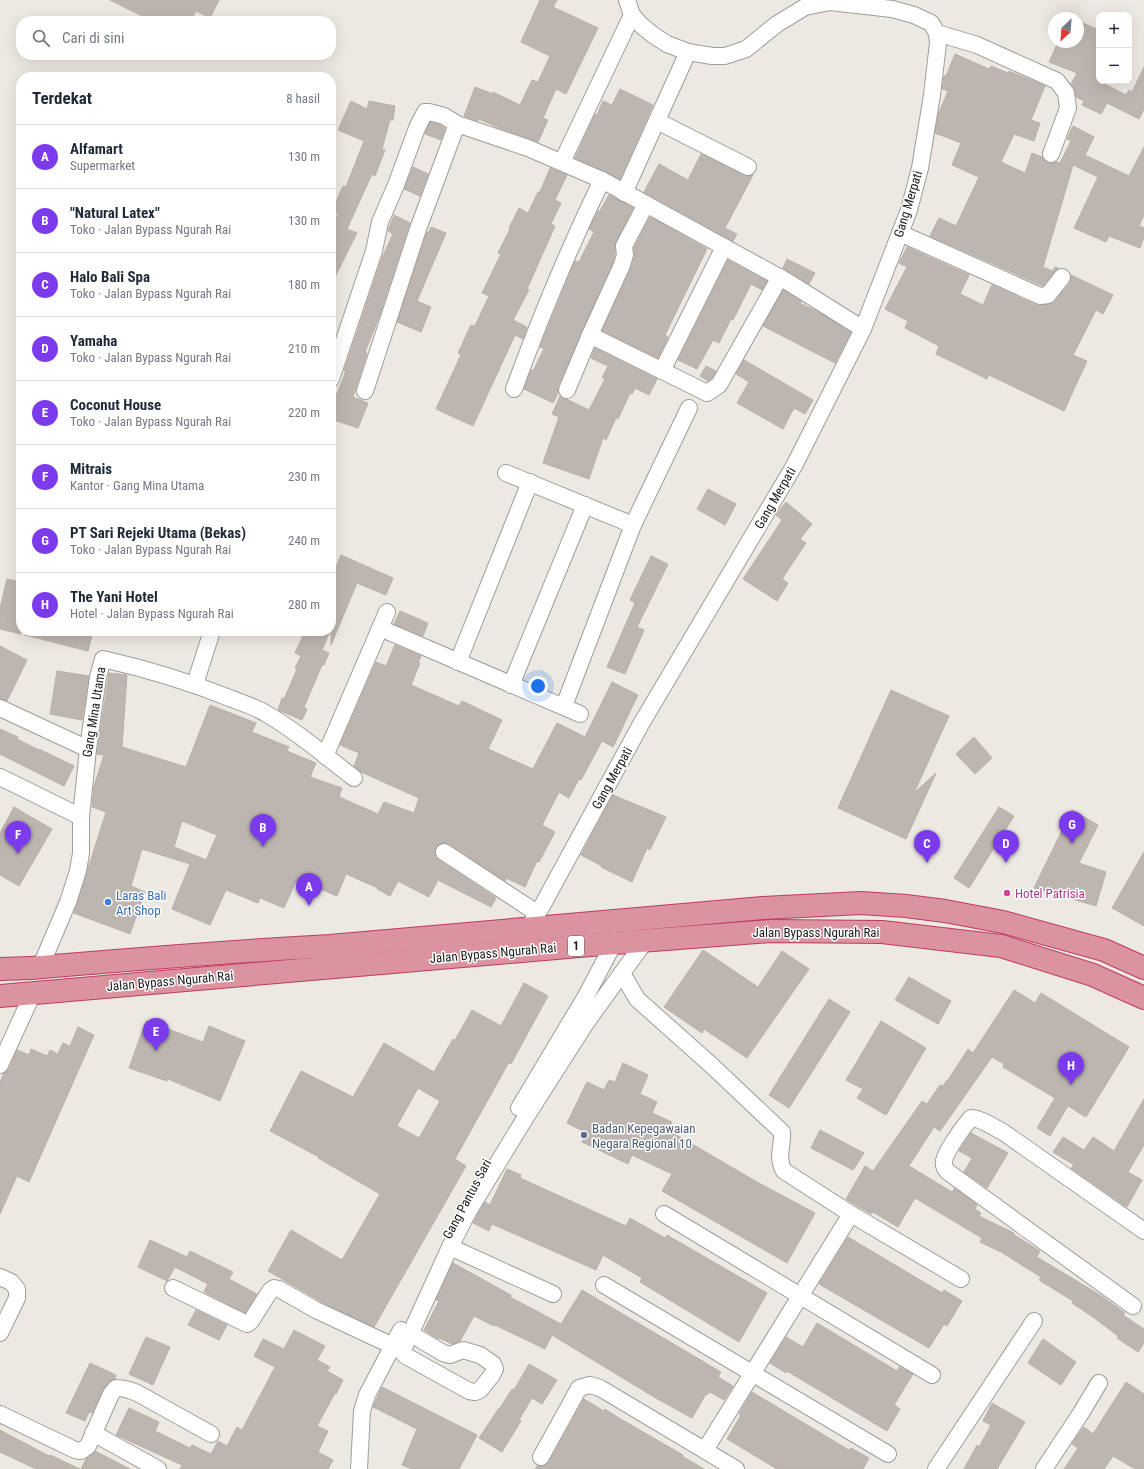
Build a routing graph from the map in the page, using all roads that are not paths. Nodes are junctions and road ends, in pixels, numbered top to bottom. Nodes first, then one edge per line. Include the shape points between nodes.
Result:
1 (629, 7) edge
2 (938, 33) junction
3 (688, 52) junction
4 (657, 120) junction
5 (457, 124) junction
6 (1051, 154) dead end
7 (562, 162) junction
8 (748, 167) dead end
9 (602, 180) junction
10 (624, 193) junction
11 (646, 204) junction
12 (900, 233) junction
13 (724, 247) junction
14 (780, 277) junction
15 (1062, 277) dead end
16 (863, 329) junction
17 (590, 335) junction
18 (336, 364) edge
19 (662, 371) junction
20 (514, 389) dead end
21 (567, 390) dead end
22 (365, 391) dead end
23 (689, 408) dead end
24 (506, 473) dead end
25 (530, 482) junction
26 (585, 505) junction
27 (633, 526) junction
28 (387, 612) dead end
29 (380, 628) junction
30 (210, 636) edge
31 (458, 662) junction
32 (195, 684) junction
33 (511, 685) junction
34 (564, 706) junction
35 (0, 708) edge
36 (580, 714) dead end
37 (88, 749) junction
38 (325, 756) junction
39 (0, 777) edge
40 (354, 778) dead end
41 (81, 817) junction
42 (444, 852) dead end
43 (532, 922) junction
44 (646, 940) junction
45 (614, 943) junction
46 (331, 957) junction
47 (40, 968) junction
48 (1144, 968) edge
49 (0, 969) edge
50 (622, 973) junction
51 (33, 993) junction
52 (0, 996) edge
53 (1144, 998) edge
54 (0, 1065) edge
55 (664, 1214) dead end
56 (851, 1214) junction
57 (1144, 1231) edge
58 (450, 1247) junction
59 (0, 1277) edge
60 (961, 1278) dead end
61 (604, 1285) dead end
62 (173, 1288) dead end
63 (553, 1294) dead end
64 (801, 1296) junction
65 (1133, 1306) dead end
66 (1034, 1321) dead end
67 (0, 1334) edge
68 (411, 1334) junction
69 (393, 1346) junction
70 (753, 1374) junction
71 (932, 1375) dead end
72 (1099, 1383) dead end
73 (0, 1414) edge
74 (93, 1432) junction
75 (211, 1434) dead end
76 (705, 1450) junction
77 (888, 1454) dead end
78 (541, 1457) dead end
79 (158, 1469) edge
80 (359, 1469) edge
81 (736, 1469) edge
82 (936, 1469) edge
83 (1044, 1469) edge

1 - 3 street via 641,25 653,35
1 - 7 street
2 - 3 street via 931,23 892,8 830,2 805,7 735,53 712,56
2 - 6 street via 977,45 1056,81 1066,93 1068,108
2 - 12 street, Gang Merpati via 932,94 920,168
3 - 4 street
4 - 8 street
4 - 10 street
5 - 7 street
5 - 18 street via 444,116 425,112 380,222 374,251
5 - 22 street via 418,229
7 - 9 street
9 - 10 street
9 - 20 street via 578,229
10 - 11 street
11 - 13 street
11 - 17 street via 624,246 622,265
12 - 15 street via 1040,296 1048,295
12 - 16 street, Gang Merpati
13 - 14 street
13 - 19 street
14 - 16 street
14 - 19 street via 720,385 707,393
16 - 43 street, Gang Merpati via 794,466 641,724
17 - 19 street
17 - 21 street
23 - 27 street
24 - 25 street
25 - 26 street
25 - 31 street
26 - 27 street
26 - 33 street
27 - 34 street
28 - 29 street
29 - 31 street
29 - 38 street
30 - 32 street
31 - 33 street
32 - 37 street, Gang Mina Utama via 103,659
32 - 38 street, Gang Mina Utama via 264,712
33 - 34 street
34 - 36 street
35 - 37 street
37 - 41 street, Gang Mina Utama
38 - 40 street, Gang Mina Utama
39 - 41 street
41 - 47 street, Gang Mina Utama via 78,871
42 - 43 street
43 - 46 highway, Jalan Bypass Ngurah Rai / 1
43 - 48 highway, Jalan Bypass Ngurah Rai / 1 via 861,903 906,906 1003,922 1104,950
44 - 45 highway, Jalan Bypass Ngurah Rai / 1
44 - 50 street
44 - 53 highway, Jalan Bypass Ngurah Rai / 1 via 771,931 910,934 1001,946 1093,975
45 - 46 highway, Jalan Bypass Ngurah Rai / 1
45 - 69 street, Gang Pantus Sari via 586,996 470,1189
46 - 47 highway, Jalan Bypass Ngurah Rai / 1 via 160,957
46 - 51 highway, Jalan Bypass Ngurah Rai / 1
47 - 49 highway, Jalan Bypass Ngurah Rai / 1
50 - 56 street via 637,1000 782,1132 783,1143 779,1163 784,1171
50 - 58 street via 586,1023 524,1120 468,1212
51 - 52 highway, Jalan Bypass Ngurah Rai / 1
51 - 54 street
55 - 64 street
56 - 60 street
56 - 64 street
57 - 65 street via 1003,1132 977,1119 971,1118 944,1159 944,1167 948,1172
58 - 63 street
58 - 68 street
59 - 67 street via 11,1282 17,1289 17,1298
61 - 70 street
62 - 69 street via 247,1324 270,1291 274,1288 279,1289 316,1310
64 - 70 street
64 - 71 street
66 - 82 street
68 - 68 street via 443,1353 450,1355 468,1350 480,1355 493,1364 492,1375 480,1390 469,1391 406,1356 402,1352
69 - 80 street, Gang Pantus Sari via 367,1395 362,1412
70 - 76 street
70 - 77 street
72 - 83 street
73 - 74 street via 74,1450 88,1446
74 - 75 street via 110,1394 116,1388 121,1388 139,1394
74 - 79 street
76 - 78 street via 600,1388 590,1385 579,1388
76 - 81 street

